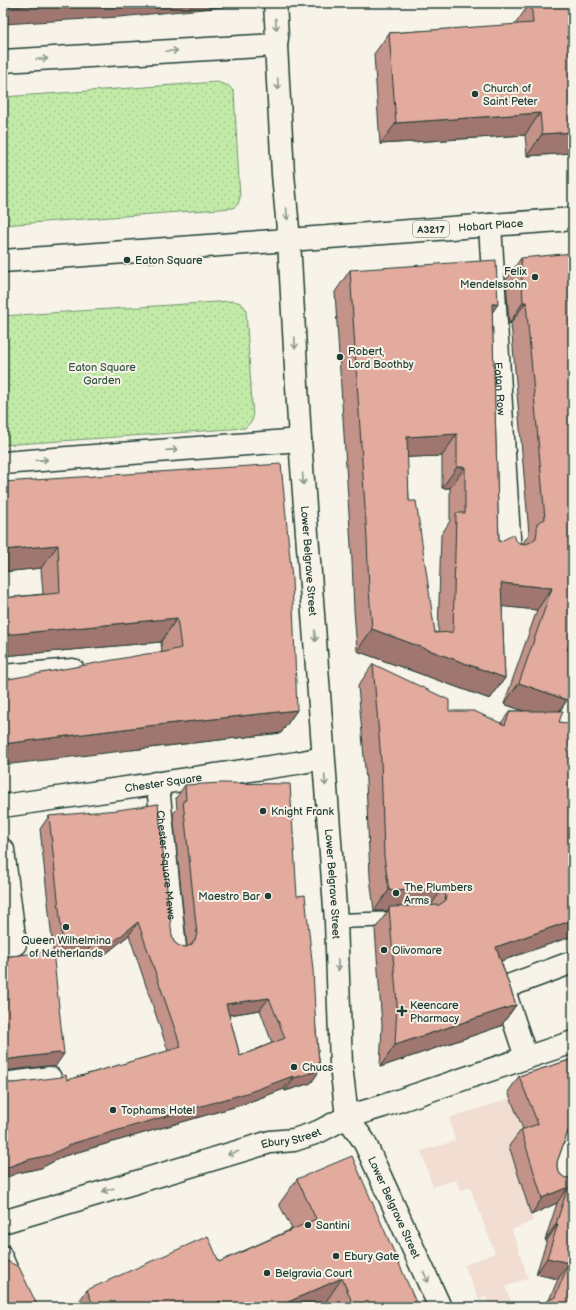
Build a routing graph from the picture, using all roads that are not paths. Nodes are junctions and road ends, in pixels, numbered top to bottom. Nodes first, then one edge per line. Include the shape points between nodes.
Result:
1 (275, 3) edge
2 (276, 45) junction
3 (3, 61) edge
4 (573, 219) edge
5 (490, 225) junction
6 (289, 240) junction
7 (3, 261) edge
8 (300, 440) junction
9 (3, 463) edge
10 (510, 553) edge
11 (94, 668) edge
12 (3, 676) edge
13 (324, 758) junction
14 (155, 783) junction
15 (3, 806) edge
16 (3, 850) edge
17 (415, 918) edge
18 (336, 921) junction
19 (3, 945) edge
20 (176, 948) edge
21 (573, 962) edge
22 (573, 1042) edge
23 (526, 1057) junction
24 (50, 1078) edge
25 (3, 1084) edge
26 (347, 1117) junction
27 (573, 1138) edge
28 (558, 1182) edge
29 (3, 1222) edge
30 (3, 1252) edge
31 (28, 1307) edge
32 (440, 1307) edge

1 -> 2 street
3 -> 2 street
2 -> 6 street
4 - 5 street, Hobart Place / A3217
5 - 6 street, Hobart Place / A3217
5 - 10 street, Eaton Row
6 - 7 street, A3217
6 -> 8 street
9 -> 8 street
8 -> 13 street, Lower Belgrave Street
11 - 12 street
13 - 14 street, Chester Square
13 -> 18 street, Lower Belgrave Street
14 - 15 street, Chester Square
14 - 20 street, Chester Square Mews via 159,796
16 - 19 street via 15,944
17 - 18 lane
18 -> 26 street, Lower Belgrave Street via 341,1065
21 - 23 street via 503,988
22 - 23 street, Ebury Street
23 - 26 street, Ebury Street
24 - 25 street
26 -> 29 street, Ebury Street via 318,1132 294,1140 270,1142
26 -> 32 street, Lower Belgrave Street via 364,1141
27 - 28 street
30 - 31 lane

